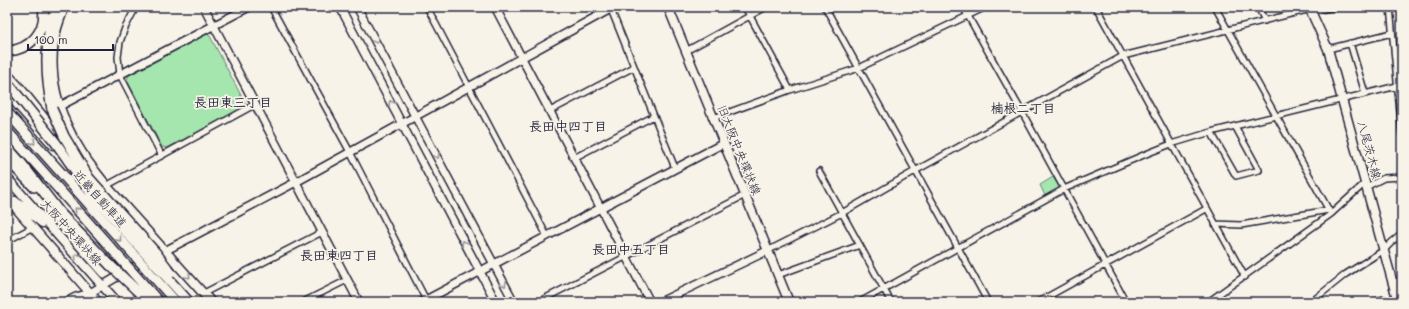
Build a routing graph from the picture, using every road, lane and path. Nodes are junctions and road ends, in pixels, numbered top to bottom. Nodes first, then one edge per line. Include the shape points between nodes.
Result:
1 (43, 7) edge
2 (55, 7) edge
3 (64, 7) edge
4 (136, 7) edge
5 (204, 7) edge
6 (249, 7) edge
7 (271, 7) edge
8 (340, 7) edge
9 (357, 7) edge
10 (427, 7) edge
11 (495, 7) edge
12 (668, 7) edge
13 (745, 7) edge
14 (766, 7) edge
15 (825, 7) edge
16 (963, 7) edge
17 (986, 7) edge
18 (1096, 7) edge
19 (1215, 7) edge
20 (1258, 7) edge
21 (1334, 7) edge
22 (1390, 7) edge
23 (611, 8) edge
24 (1310, 8) edge
25 (750, 16) junction
26 (968, 16) junction
27 (1265, 21) junction
28 (214, 26) junction
29 (1228, 30) junction
30 (1392, 33) junction
31 (1350, 44) junction
32 (1328, 49) junction
33 (7, 51) edge
34 (686, 51) junction
35 (1123, 56) junction
36 (522, 57) junction
37 (634, 67) junction
38 (859, 68) junction
39 (7, 74) edge
40 (120, 76) junction
41 (7, 82) edge
42 (1398, 82) edge
43 (469, 87) junction
44 (790, 90) junction
45 (7, 93) edge
46 (1365, 93) junction
47 (1342, 99) junction
48 (256, 104) junction
49 (58, 107) junction
50 (550, 111) junction
51 (7, 112) edge
52 (1022, 112) junction
53 (415, 116) junction
54 (654, 116) junction
55 (1276, 117) junction
56 (713, 118) junction
57 (402, 124) junction
58 (1235, 126) junction
59 (7, 131) edge
60 (1211, 132) junction
61 (1402, 134) edge
62 (724, 143) junction
63 (1171, 144) junction
64 (7, 147) edge
65 (350, 152) junction
66 (162, 156) junction
67 (574, 158) junction
68 (7, 159) edge
69 (676, 168) junction
70 (818, 171) dead end
71 (915, 171) junction
72 (1402, 177) edge
73 (7, 178) edge
74 (296, 182) junction
75 (1366, 185) junction
76 (106, 186) junction
77 (1064, 189) junction
78 (7, 195) edge
79 (745, 195) junction
80 (7, 198) edge
81 (600, 208) junction
82 (1206, 209) junction
83 (1330, 212) junction
84 (60, 213) junction
85 (842, 213) junction
86 (1215, 224) junction
87 (33, 227) junction
88 (56, 232) junction
89 (322, 232) junction
90 (1402, 234) edge
91 (547, 236) junction
92 (7, 242) edge
93 (860, 245) junction
94 (959, 248) junction
95 (1384, 250) junction
96 (164, 251) junction
97 (767, 251) junction
98 (151, 257) junction
99 (626, 257) junction
100 (494, 264) junction
101 (1106, 265) junction
102 (479, 271) junction
103 (778, 275) junction
104 (1244, 277) junction
105 (347, 280) junction
106 (1402, 281) edge
107 (1392, 282) junction
108 (102, 286) junction
109 (884, 289) junction
110 (90, 293) junction
111 (204, 293) junction
112 (1383, 299) dead end
113 (424, 301) edge
114 (66, 302) edge
115 (98, 302) edge
116 (117, 302) edge
117 (149, 302) edge
118 (159, 302) edge
119 (176, 302) edge
120 (191, 302) edge
121 (211, 302) edge
122 (303, 302) edge
123 (359, 302) edge
124 (496, 302) edge
125 (514, 302) edge
126 (538, 302) edge
127 (650, 302) edge
128 (660, 302) edge
129 (789, 302) edge
130 (860, 302) edge
131 (891, 302) edge
132 (988, 302) edge
133 (1038, 302) edge
134 (1126, 302) edge
135 (1208, 302) edge
136 (1311, 302) edge
137 (1372, 302) edge
138 (1398, 302) edge

1 - 33 highway via 43,22 37,35 26,46
2 - 120 highway, bridge via 49,31 47,78 52,109 64,136 93,183 156,254
3 - 49 highway via 56,31 52,58
4 - 40 street via 120,42
5 - 28 street
6 - 28 street
7 - 65 street
57 -> 8 street
9 -> 53 street
10 - 43 street
11 - 36 street
12 - 34 main road, 旧大阪中央環状線
13 - 25 street
14 - 25 street
15 - 38 street
16 - 26 street
17 - 26 street
18 - 35 street
19 - 29 street
20 - 27 street
21 - 24 street via 1319,10
22 - 30 street
23 - 36 street
23 - 37 street
24 - 27 street
24 - 32 main road, 八尾茨木線
25 - 34 street
25 - 44 street
26 - 38 street
26 - 52 street
27 - 29 street
28 - 40 street
28 - 48 street
29 - 35 street
29 - 55 street
30 - 31 street
30 - 42 street
31 - 32 street
31 - 46 street
32 - 47 main road, 八尾茨木線
34 - 56 main road, 旧大阪中央環状線
35 - 52 street
35 - 63 street
36 - 43 street
36 - 50 street
37 - 50 street
37 - 54 street
38 - 44 street
38 - 71 street
39 - 76 main road via 67,147
40 - 49 street
40 - 66 street
41 - 120 highway, bridge via 56,142 91,193
42 - 46 street
42 - 61 street
43 - 53 street
43 - 91 street
44 - 56 street
45 - 98 main road
46 - 47 street
47 - 55 street
47 - 75 main road, 八尾茨木線
48 - 66 street
48 - 74 street
49 - 76 highway via 81,154
50 - 67 street
51 -> 119 highway, 近畿自動車道, bridge
52 - 71 street
52 - 77 street
53 - 57 street
53 -> 100 street
54 - 67 street
54 - 69 street
55 - 58 street
55 - 83 street
56 - 62 main road, 旧大阪中央環状線
57 - 65 street
102 -> 57 street
58 - 60 street
58 - 60 street via 1259,170 1236,176
118 -> 59 highway, 近畿自動車道, bridge
60 - 63 street
62 - 69 street
62 - 79 main road, 旧大阪中央環状線
63 - 77 street
63 - 82 street
64 - 84 highway
65 - 74 street
65 - 113 street
66 - 76 street
67 - 81 street
68 - 84 highway
69 - 81 street
70 - 85 street
71 - 85 street
71 - 94 street
72 - 75 street via 1384,178
73 - 88 main road, 大阪中央環状線
74 - 89 street
74 - 96 street
75 - 83 street
75 - 95 main road, 八尾茨木線
76 - 96 main road
77 - 94 street
77 - 101 street
78 - 88 main road
79 - 97 main road, 旧大阪中央環状線
79 - 99 street
80 - 87 main road
81 - 91 street
81 - 99 street
82 - 86 street
82 - 101 street
83 - 86 street via 1241,225
83 - 104 street
84 - 117 highway, bridge
85 - 93 street
85 - 97 street
86 - 104 street
87 - 92 street
87 - 110 main road
108 -> 88 main road, 大阪中央環状線
89 - 105 street
89 - 111 street
90 - 95 street
91 - 100 street
93 - 103 street
93 - 109 street
94 - 109 street
94 - 132 street
95 - 107 main road, 八尾茨木線
95 - 136 street via 1346,274
96 - 98 street
96 -> 111 main road
97 - 103 main road, 旧大阪中央環状線
97 - 128 street
98 - 108 street
98 - 120 main road
99 - 126 street
99 - 127 street
100 - 102 street
100 -> 125 street
101 - 133 street
101 - 134 street
102 - 113 street
102 - 124 street
103 - 129 main road, 旧大阪中央環状線
104 - 135 street
105 - 122 street
105 - 123 street
106 - 107 street
107 - 138 main road, 八尾茨木線
108 - 110 street
108 - 116 main road, 大阪中央環状線
109 - 130 street
109 - 131 street
110 - 114 street
110 - 115 main road
111 - 121 main road
112 - 137 street

